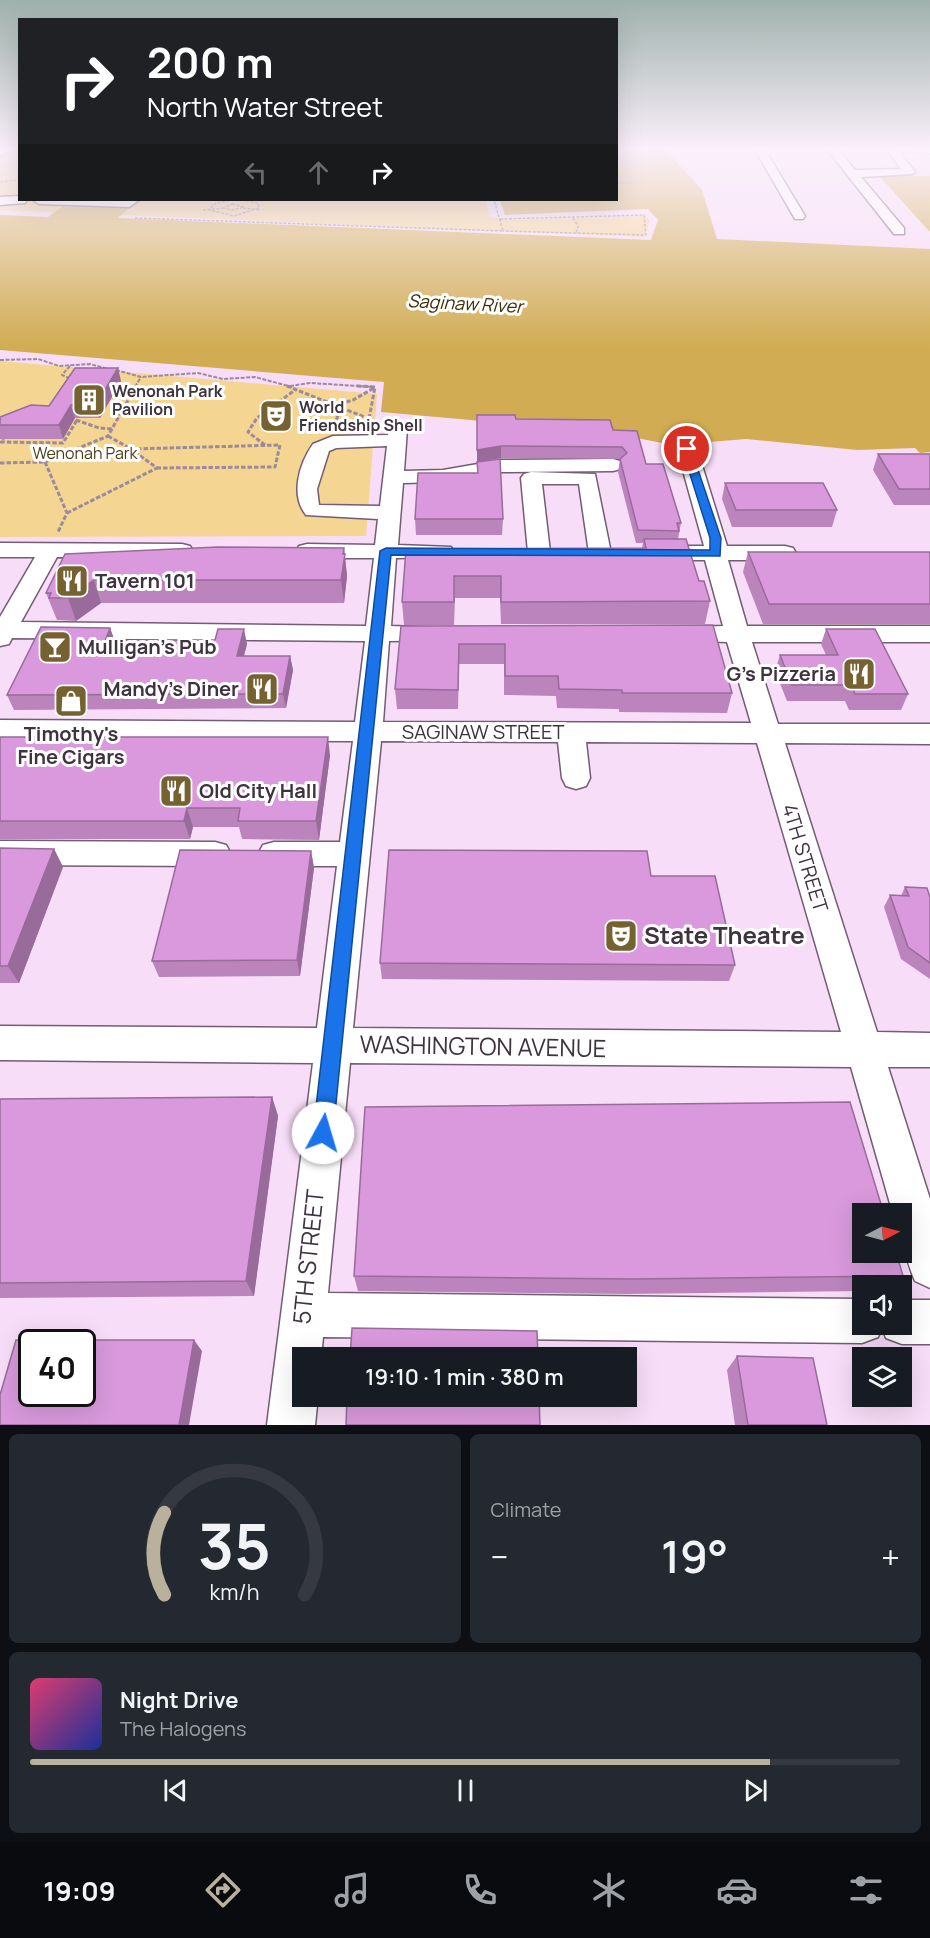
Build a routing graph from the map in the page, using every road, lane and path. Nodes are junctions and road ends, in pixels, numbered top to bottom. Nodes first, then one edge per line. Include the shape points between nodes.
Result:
1 (124, 214) edge
2 (224, 214) edge
3 (499, 214) edge
4 (607, 214) edge
5 (885, 214) edge
6 (231, 215) joint
7 (573, 217) junction
8 (500, 219) junction
9 (226, 222) junction
10 (503, 231) junction
11 (899, 231) dead end
12 (576, 233) junction
13 (0, 360) edge
14 (70, 365) junction
15 (141, 376) junction
16 (76, 381) edge
17 (287, 386) junction
18 (375, 387) junction
19 (296, 389) junction
20 (336, 405) junction
21 (369, 419) junction
22 (69, 420) edge
23 (77, 420) junction
24 (113, 429) junction
25 (391, 430) junction
26 (8, 432) edge
27 (108, 436) junction
28 (265, 445) junction
29 (130, 448) junction
30 (687, 449) dead end
31 (45, 462) junction
32 (0, 463) edge
33 (613, 465) dead end
34 (158, 468) junction
35 (393, 477) junction
36 (67, 513) junction
37 (389, 513) junction
38 (0, 550) edge
39 (50, 550) junction
40 (207, 551) edge
41 (291, 551) edge
42 (386, 551) junction
43 (468, 552) edge
44 (515, 552) edge
45 (716, 553) junction
46 (802, 554) edge
47 (2, 634) edge
48 (377, 634) junction
49 (458, 634) edge
50 (656, 634) edge
51 (737, 634) junction
52 (930, 634) edge
53 (0, 730) edge
54 (368, 732) junction
55 (571, 732) junction
56 (766, 733) junction
57 (930, 734) edge
58 (576, 778) dead end
59 (0, 853) edge
60 (354, 854) junction
61 (0, 1043) edge
62 (332, 1045) junction
63 (864, 1050) junction
64 (930, 1050) edge
65 (930, 1266) edge
66 (303, 1315) junction
67 (852, 1321) edge
68 (912, 1322) edge
69 (930, 1322) edge
70 (291, 1425) edge

1 - 9 path via 120,218
2 - 6 path
3 - 8 path
4 - 8 path
5 - 11 street
6 - 9 path
7 - 8 path
7 - 12 path via 578,226
7 - 12 path via 644,215 646,235
8 - 10 path
9 - 10 path
10 - 12 path
13 - 14 path via 38,359 58,366
14 - 15 path via 90,364
14 - 16 path via 62,375
15 - 17 path via 198,373 223,379 255,377
15 - 24 path
17 - 18 path via 310,383
17 - 19 path
18 - 20 path
18 - 21 path
19 - 20 path
19 - 28 path via 257,418 248,432
20 - 21 path
21 - 25 path
22 - 23 path
23 - 24 path
23 - 26 path via 63,443 1,442
24 - 27 path
25 - 35 street, 5TH STREET
25 - 37 street via 320,448 305,495 313,511
27 - 29 path
27 - 31 path
28 - 29 path
28 - 34 path via 280,445 274,468
29 - 34 path
30 - 45 street, 4TH STREET via 715,538
31 - 32 path
31 - 36 path
33 - 35 street via 501,466 443,476
34 - 36 path
35 - 37 street, 5TH STREET
36 - 39 path
37 - 42 street, 5TH STREET
38 - 39 street
39 - 40 street
39 - 47 street
41 - 42 street
42 - 43 street
42 - 48 street, 5TH STREET
44 - 45 street
45 - 46 street
45 - 51 street, 4TH STREET
47 - 48 street
48 - 49 street
48 - 54 street, 5TH STREET
50 - 51 street
51 - 52 street
51 - 56 street, 4TH STREET
53 - 54 street, SAGINAW STREET
54 - 55 street, SAGINAW STREET
54 - 60 street, 5TH STREET
55 - 56 street, SAGINAW STREET
55 - 58 street
56 - 57 street, SAGINAW STREET
56 - 63 street, 4TH STREET
59 - 60 street
60 - 62 street, 5TH STREET
61 - 62 street, WASHINGTON AVENUE
62 - 63 street, WASHINGTON AVENUE
62 - 66 street, 5TH STREET
63 - 64 street, WASHINGTON AVENUE
63 - 65 street, 4TH STREET
66 - 67 street
66 - 70 street, 5TH STREET
68 - 69 street

